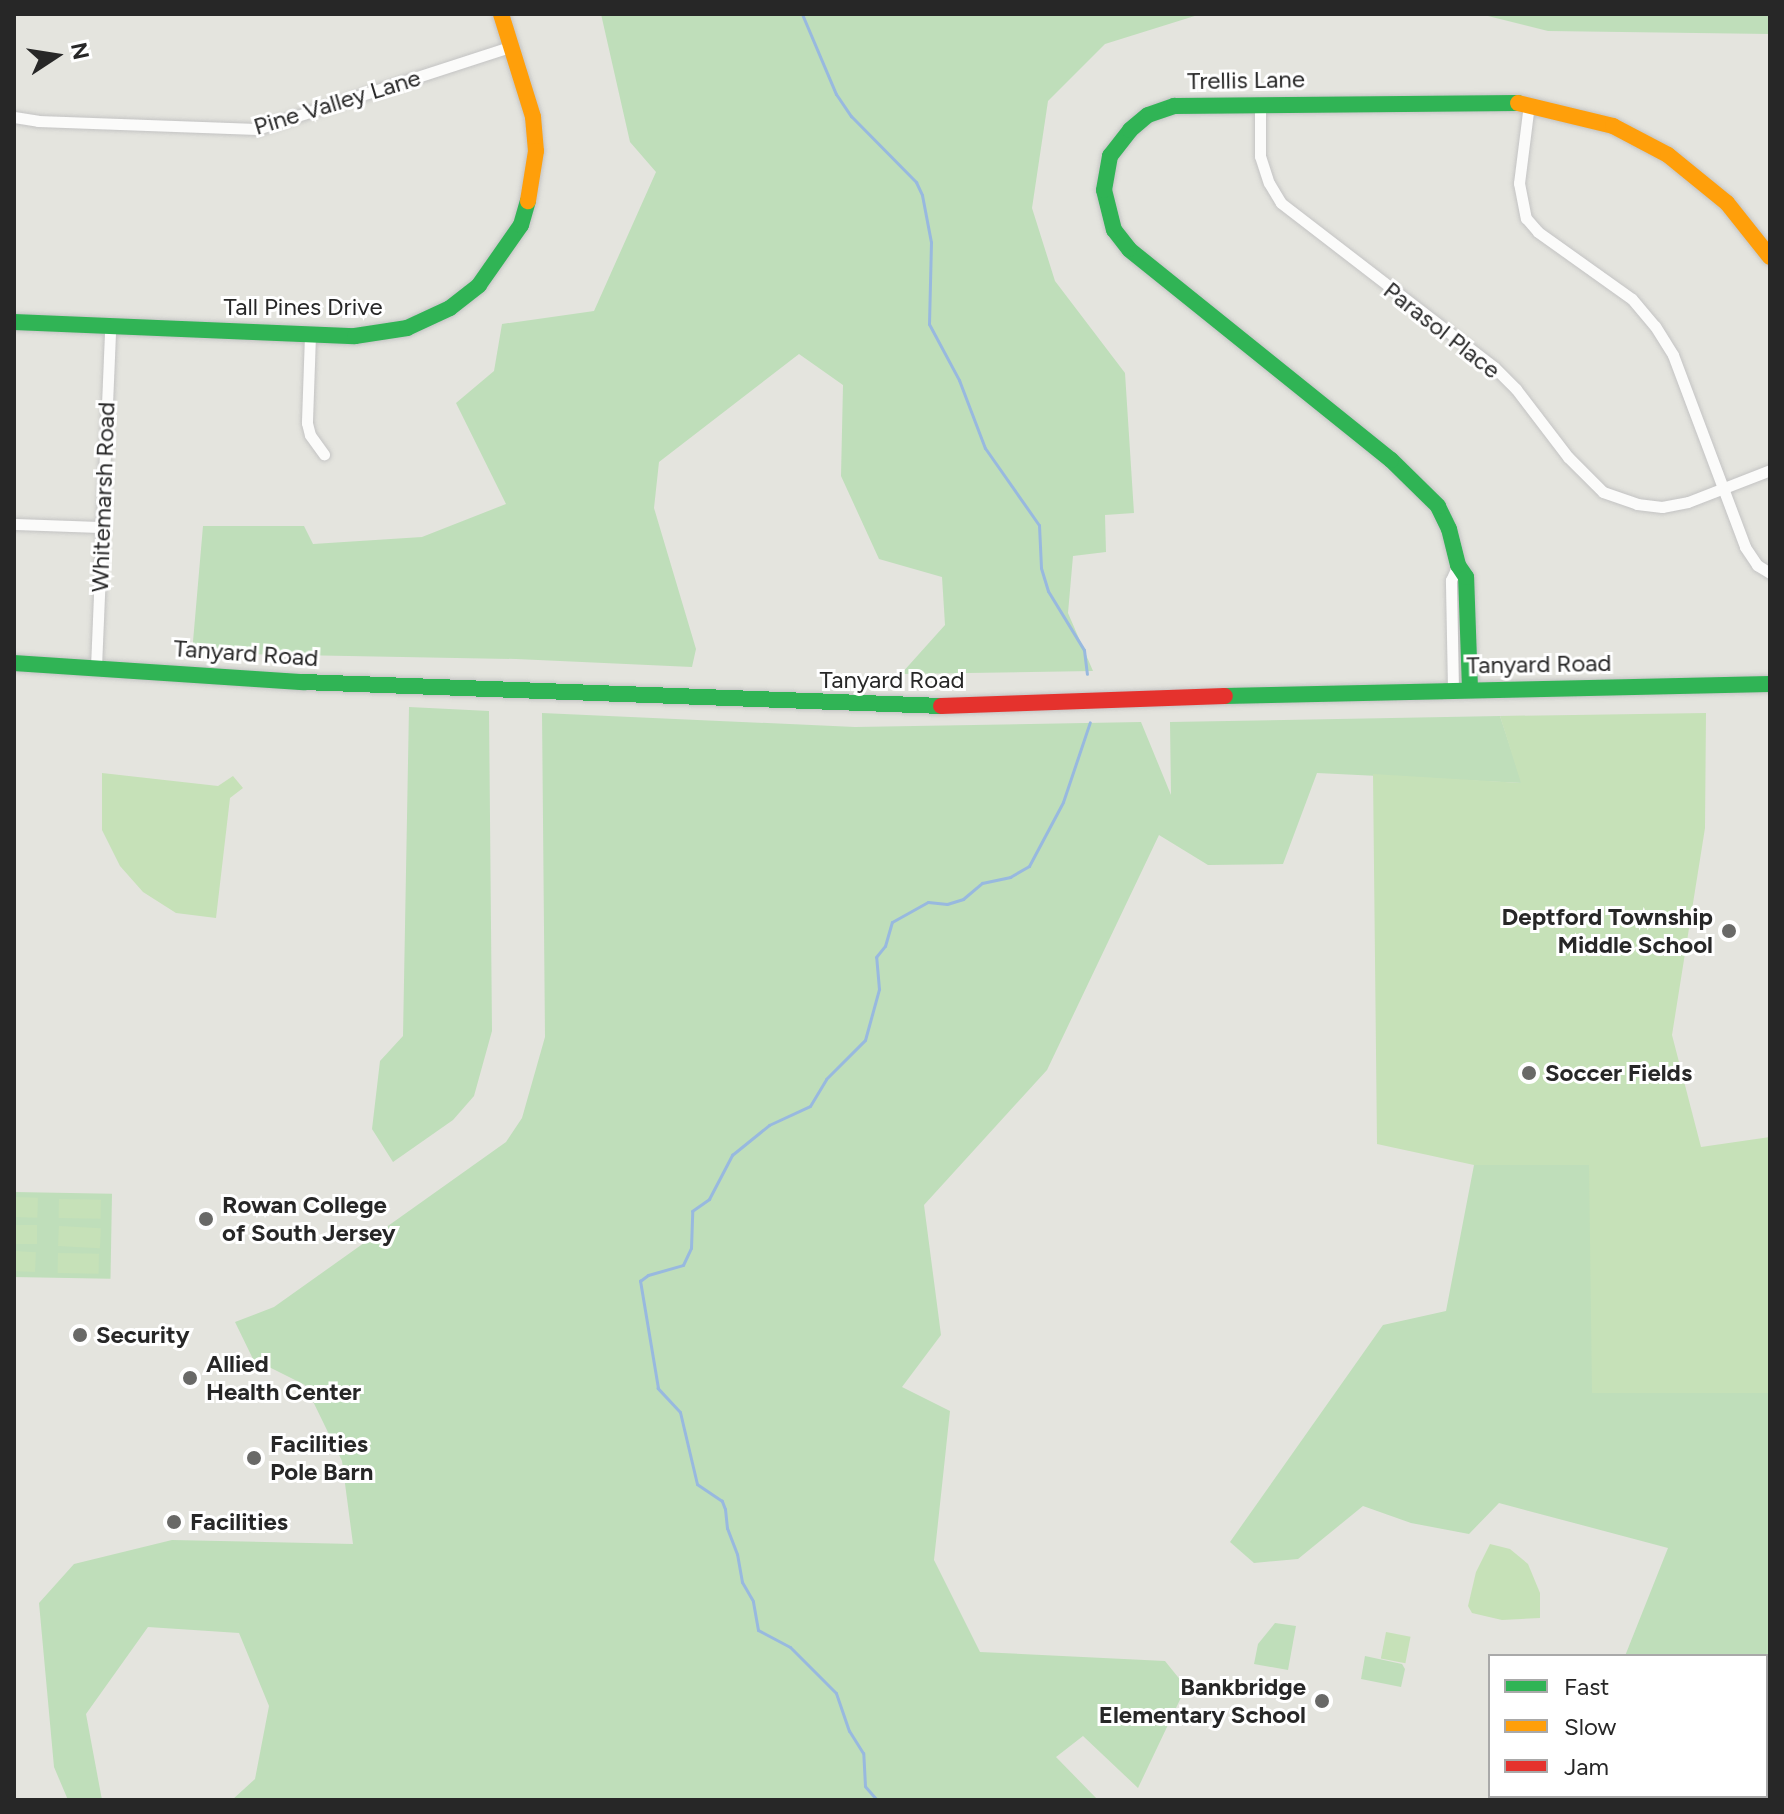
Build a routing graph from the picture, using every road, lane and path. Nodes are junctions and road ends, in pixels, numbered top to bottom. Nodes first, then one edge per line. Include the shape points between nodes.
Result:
1 (501, 14) edge
2 (512, 46) junction
3 (1260, 104) junction
4 (1529, 104) junction
5 (14, 117) edge
6 (1770, 257) edge
7 (14, 322) edge
8 (110, 327) junction
9 (310, 335) junction
10 (324, 454) dead end
11 (1770, 470) edge
12 (1724, 487) junction
13 (14, 524) edge
14 (101, 527) junction
15 (1770, 573) edge
16 (14, 663) edge
17 (96, 667) junction
18 (1770, 684) edge
19 (1462, 689) junction

1 - 2 street, Tall Pines Drive
2 - 5 street, Pine Valley Lane via 257,129
2 - 9 street, Tall Pines Drive via 533,117 535,163 526,212 497,265 470,293 422,323 369,335
3 - 4 street, Trellis Lane
3 - 12 street, Parasol Place via 1260,156 1281,203 1494,367 1603,492 1662,507
3 - 19 street, Trellis Lane via 1174,106 1148,115 1130,130 1110,156 1104,190 1114,230 1129,249 1438,506 1466,577
4 - 6 street, Trellis Lane via 1613,126 1668,155 1727,203
4 - 12 street via 1519,183 1526,218 1632,299 1655,326 1673,355
7 - 8 street, Tall Pines Drive
8 - 9 street, Tall Pines Drive
8 - 14 street, Whitemarsh Road
9 - 10 street via 307,423
11 - 12 street, Parasol Place
12 - 15 street via 1745,547
13 - 14 street
14 - 17 street, Whitemarsh Road
16 - 17 street, Tanyard Road
17 - 19 street, Tanyard Road via 303,682 927,706
18 - 19 street, Tanyard Road

